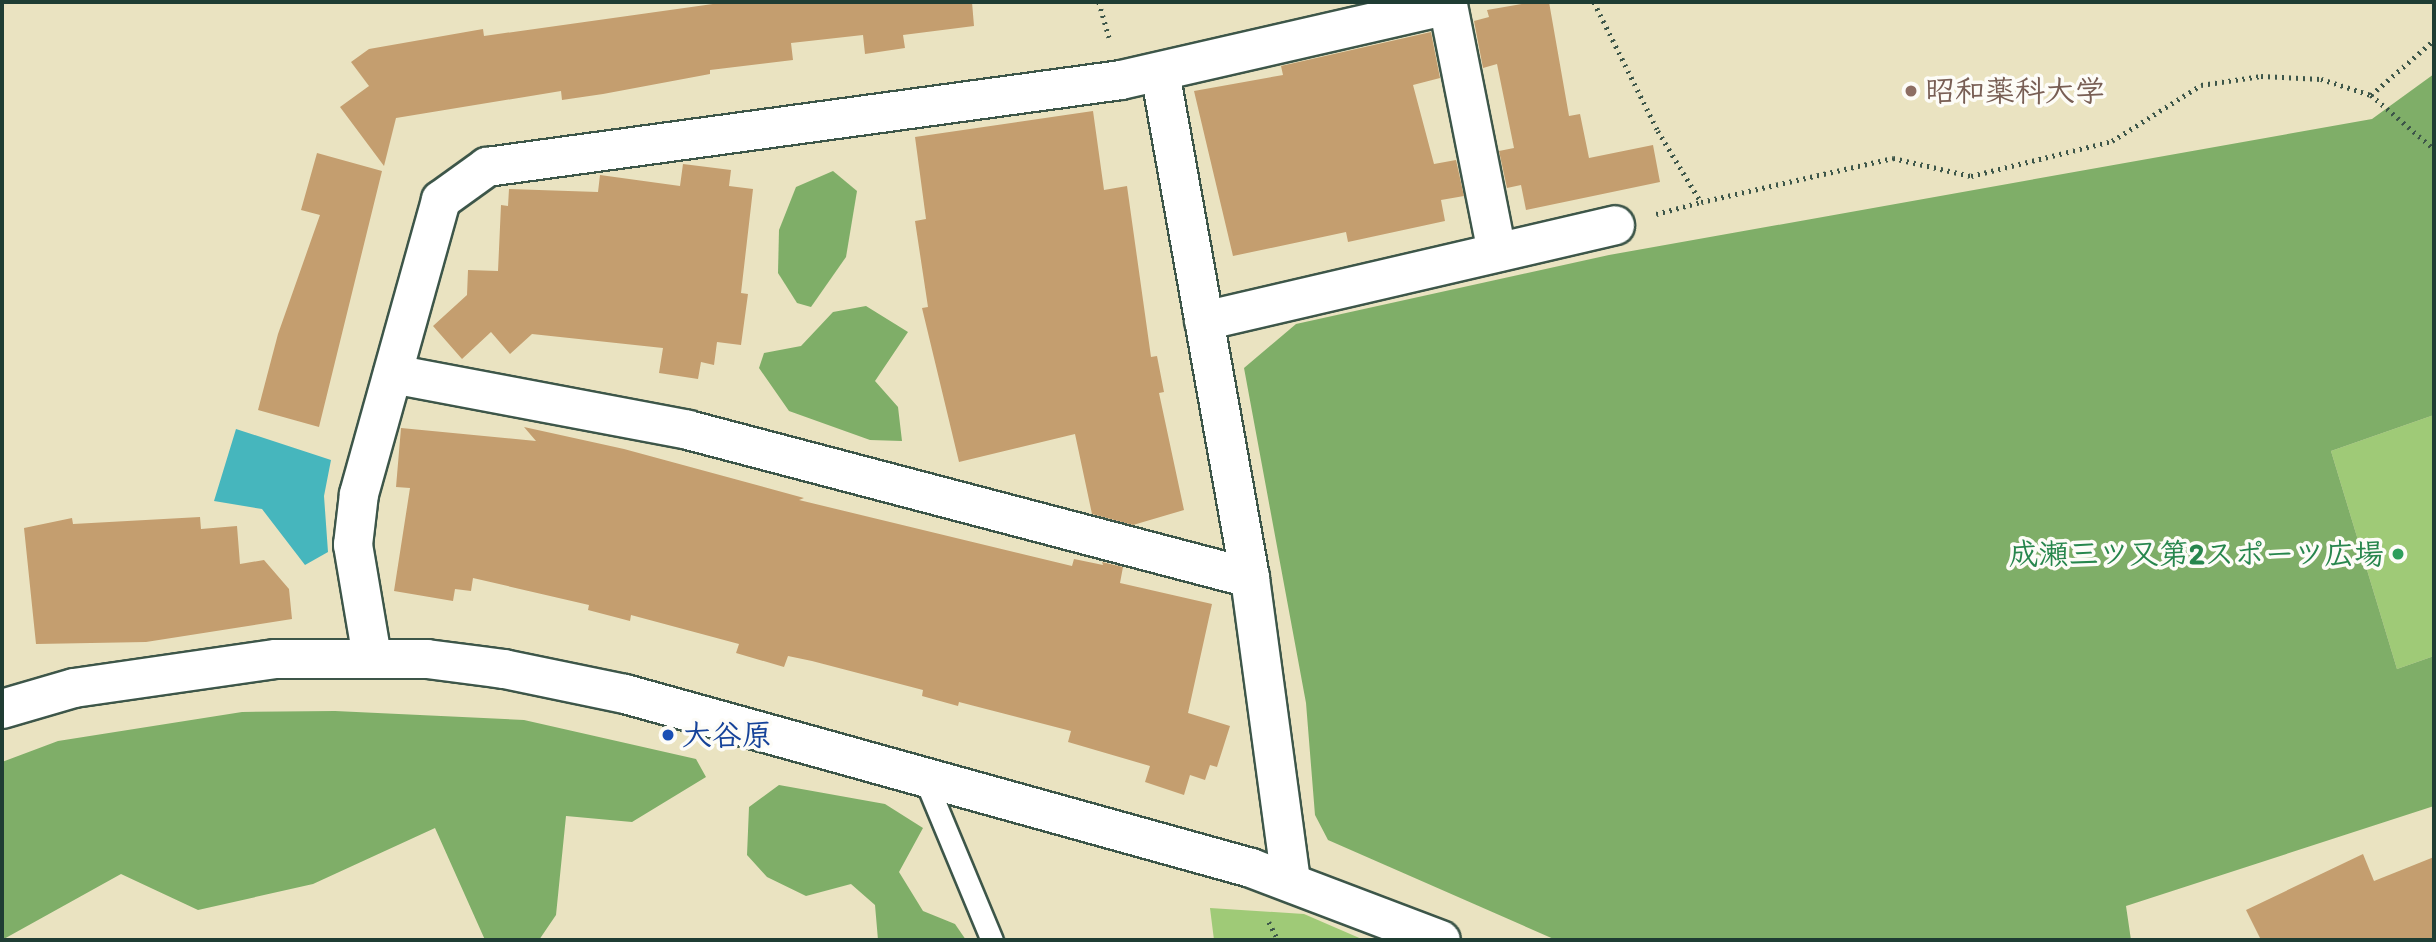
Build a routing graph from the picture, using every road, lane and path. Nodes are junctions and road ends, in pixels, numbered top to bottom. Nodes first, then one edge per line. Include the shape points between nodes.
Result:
1 (1594, 2) edge
2 (2434, 40) edge
3 (1160, 72) junction
4 (2371, 95) junction
5 (2434, 149) edge
6 (1615, 225) dead end
7 (1497, 252) junction
8 (1204, 321) junction
9 (393, 374) junction
10 (1250, 578) junction
11 (372, 657) junction
12 (2, 709) edge
13 (924, 776) junction
14 (1291, 880) junction
15 (992, 940) edge
16 (1441, 940) edge

1 - 4 path via 1658,131 1700,202 1893,158 1971,176 2112,141 2201,85 2213,83 2261,76 2321,79
2 - 4 path
3 - 7 street via 1448,5
3 - 8 street
3 - 9 street via 487,167 441,200
4 - 5 path
6 - 7 street
7 - 8 street
8 - 10 street
9 - 10 street via 688,430
9 - 11 street via 359,494 353,545
10 - 14 street
11 - 12 street via 276,659 166,672 74,688
11 - 13 street via 504,669 625,694
13 - 14 street
13 - 15 lane
14 - 16 street

